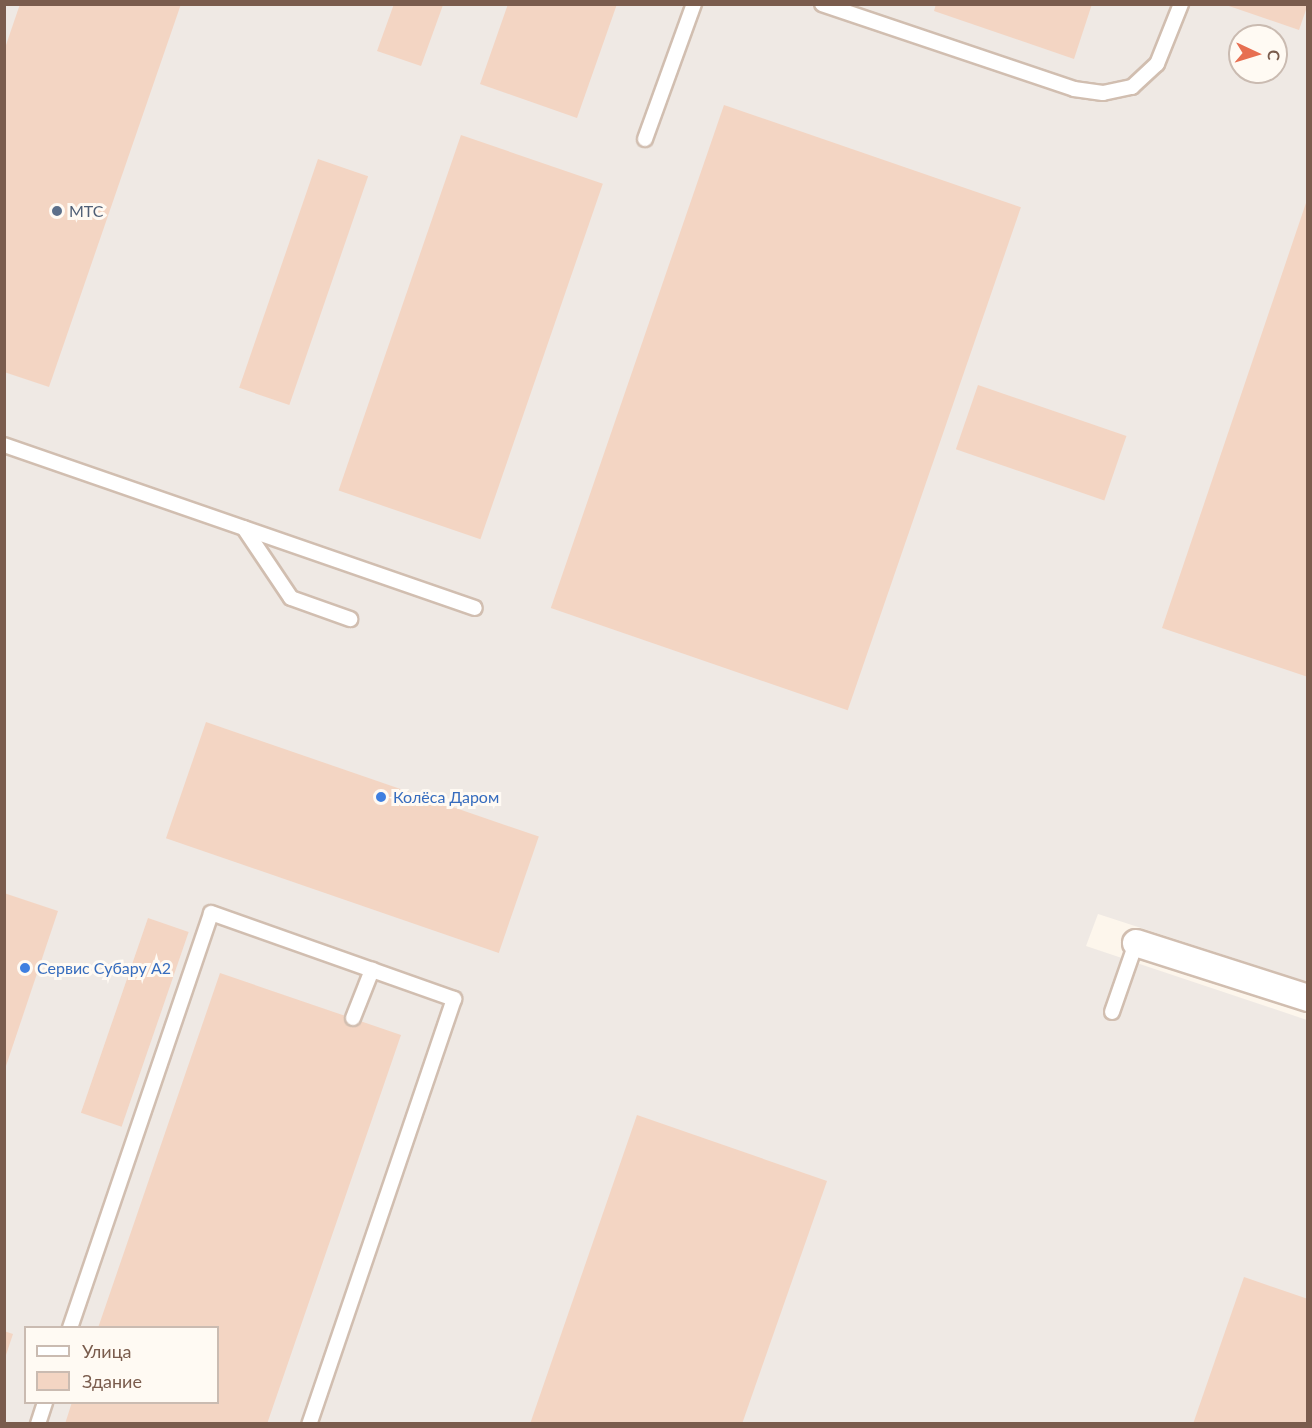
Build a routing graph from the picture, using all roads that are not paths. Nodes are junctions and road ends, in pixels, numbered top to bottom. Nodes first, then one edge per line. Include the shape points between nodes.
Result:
1 (694, 4) edge
2 (822, 4) edge
3 (1181, 4) edge
4 (645, 138) dead end
5 (4, 445) edge
6 (244, 528) junction
7 (475, 608) dead end
8 (350, 619) dead end
9 (1136, 943) joint
10 (372, 970) junction
11 (1308, 998) edge
12 (1112, 1012) dead end
13 (353, 1018) dead end
14 (71, 1326) edge
15 (44, 1404) edge
16 (38, 1424) edge
17 (309, 1424) edge

1 - 4 lane
2 - 3 lane via 1074,90 1103,93 1132,87 1157,64
5 - 6 lane
6 - 7 lane
6 - 8 lane via 291,598
9 - 11 street
9 - 12 lane
10 - 13 lane
10 - 14 lane via 211,913
10 - 17 lane via 454,999
15 - 16 lane

